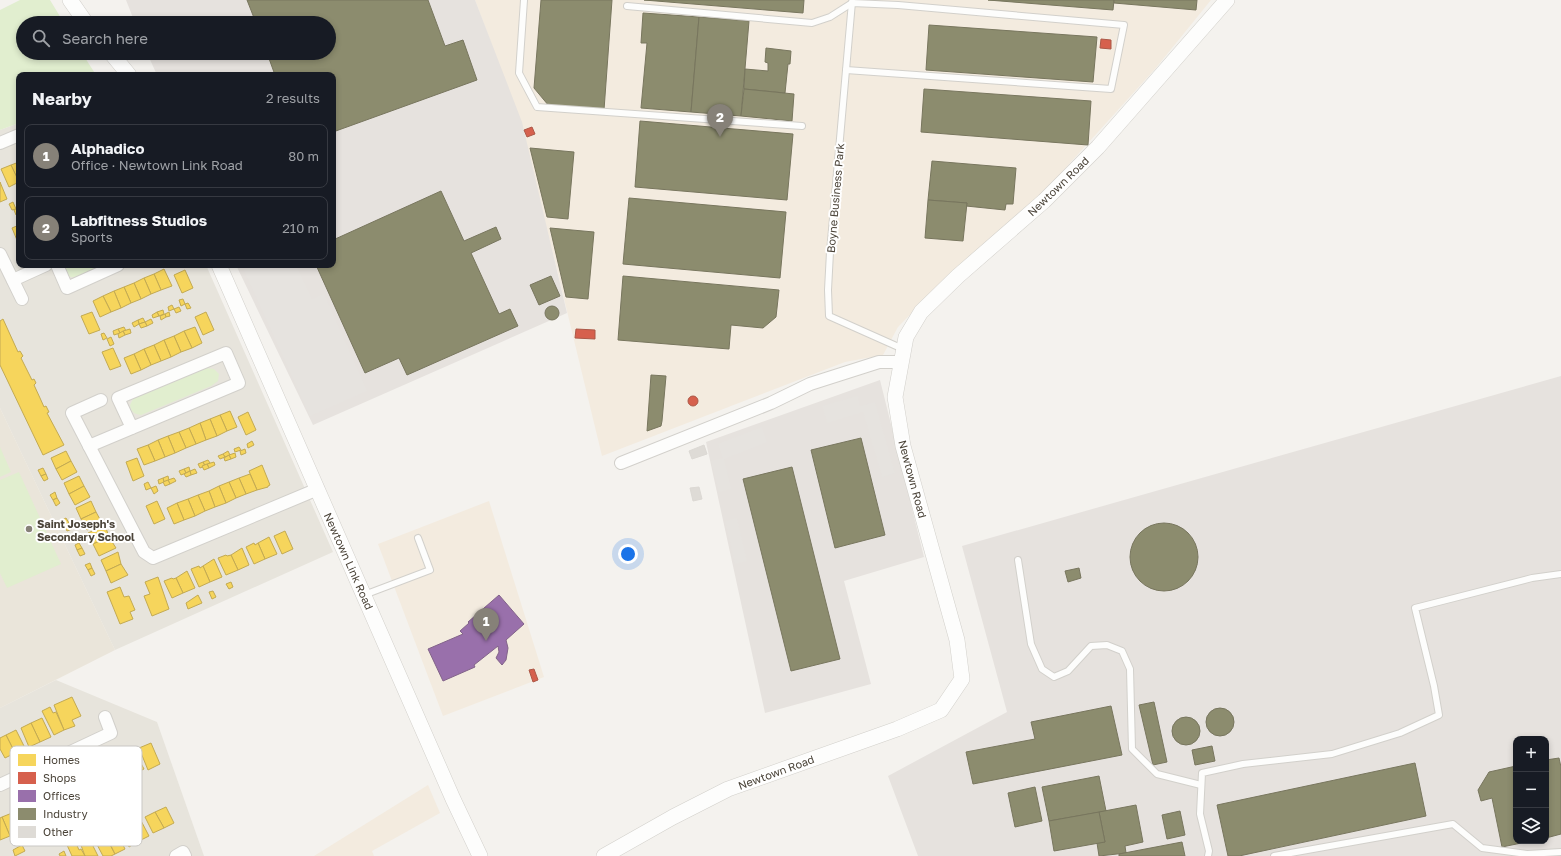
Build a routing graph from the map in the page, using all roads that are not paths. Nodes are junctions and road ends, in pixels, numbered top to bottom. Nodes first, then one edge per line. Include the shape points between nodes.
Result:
1 (70, 0) edge
2 (524, 0) edge
3 (1227, 0) edge
4 (852, 2) edge
5 (626, 6) dead end
6 (81, 16) edge
7 (116, 60) edge
8 (846, 70) junction
9 (126, 72) edge
10 (802, 126) dead end
11 (16, 136) edge
12 (0, 143) edge
13 (0, 254) edge
14 (39, 268) edge
15 (58, 268) edge
16 (111, 268) edge
17 (220, 268) edge
18 (13, 280) junction
19 (22, 299) dead end
20 (902, 356) junction
21 (101, 400) dead end
22 (132, 428) junction
23 (89, 446) junction
24 (621, 463) dead end
25 (318, 489) junction
26 (418, 538) dead end
27 (1018, 560) dead end
28 (1561, 574) edge
29 (364, 595) junction
30 (105, 717) dead end
31 (82, 746) edge
32 (10, 780) edge
33 (0, 785) edge
34 (1201, 785) junction
35 (1561, 852) edge
36 (176, 856) edge
37 (185, 856) edge
38 (480, 856) edge
39 (604, 856) edge
40 (1208, 856) edge
41 (1274, 856) edge

1 - 6 street
2 - 10 lane via 519,73 537,107
3 - 20 street, Newtown Road via 1098,147 1044,201 921,312 906,337
4 - 5 lane via 830,17 812,23
4 - 8 lane, Boyne Business Park
4 - 8 lane via 1124,25 1112,89
7 - 9 street
8 - 20 lane, Boyne Business Park via 830,252 829,316
11 - 12 street
13 - 18 street
14 - 18 street
15 - 16 street via 67,288
17 - 25 street, Newtown Link Road
18 - 19 street
20 - 24 street via 810,384 771,403
20 - 39 street, Newtown Road via 895,397 903,446 957,640 962,679 941,710 897,729 728,789
21 - 23 street via 72,413
22 - 22 street via 239,383 226,353 118,398
22 - 23 street
23 - 25 street via 144,552 152,558
25 - 29 street, Newtown Link Road
26 - 29 lane via 430,570
27 - 34 lane via 1030,644 1042,669 1054,677 1068,671 1091,646 1107,645 1122,651 1130,669 1132,749 1157,774
28 - 34 lane via 1532,578 1415,608 1439,715 1400,733 1332,754 1243,764 1202,773
29 - 38 street, Newtown Link Road
30 - 31 street via 112,732
32 - 33 street
34 - 40 lane via 1200,814
35 - 41 lane via 1527,854 1482,848 1453,824
36 - 37 street via 183,852

